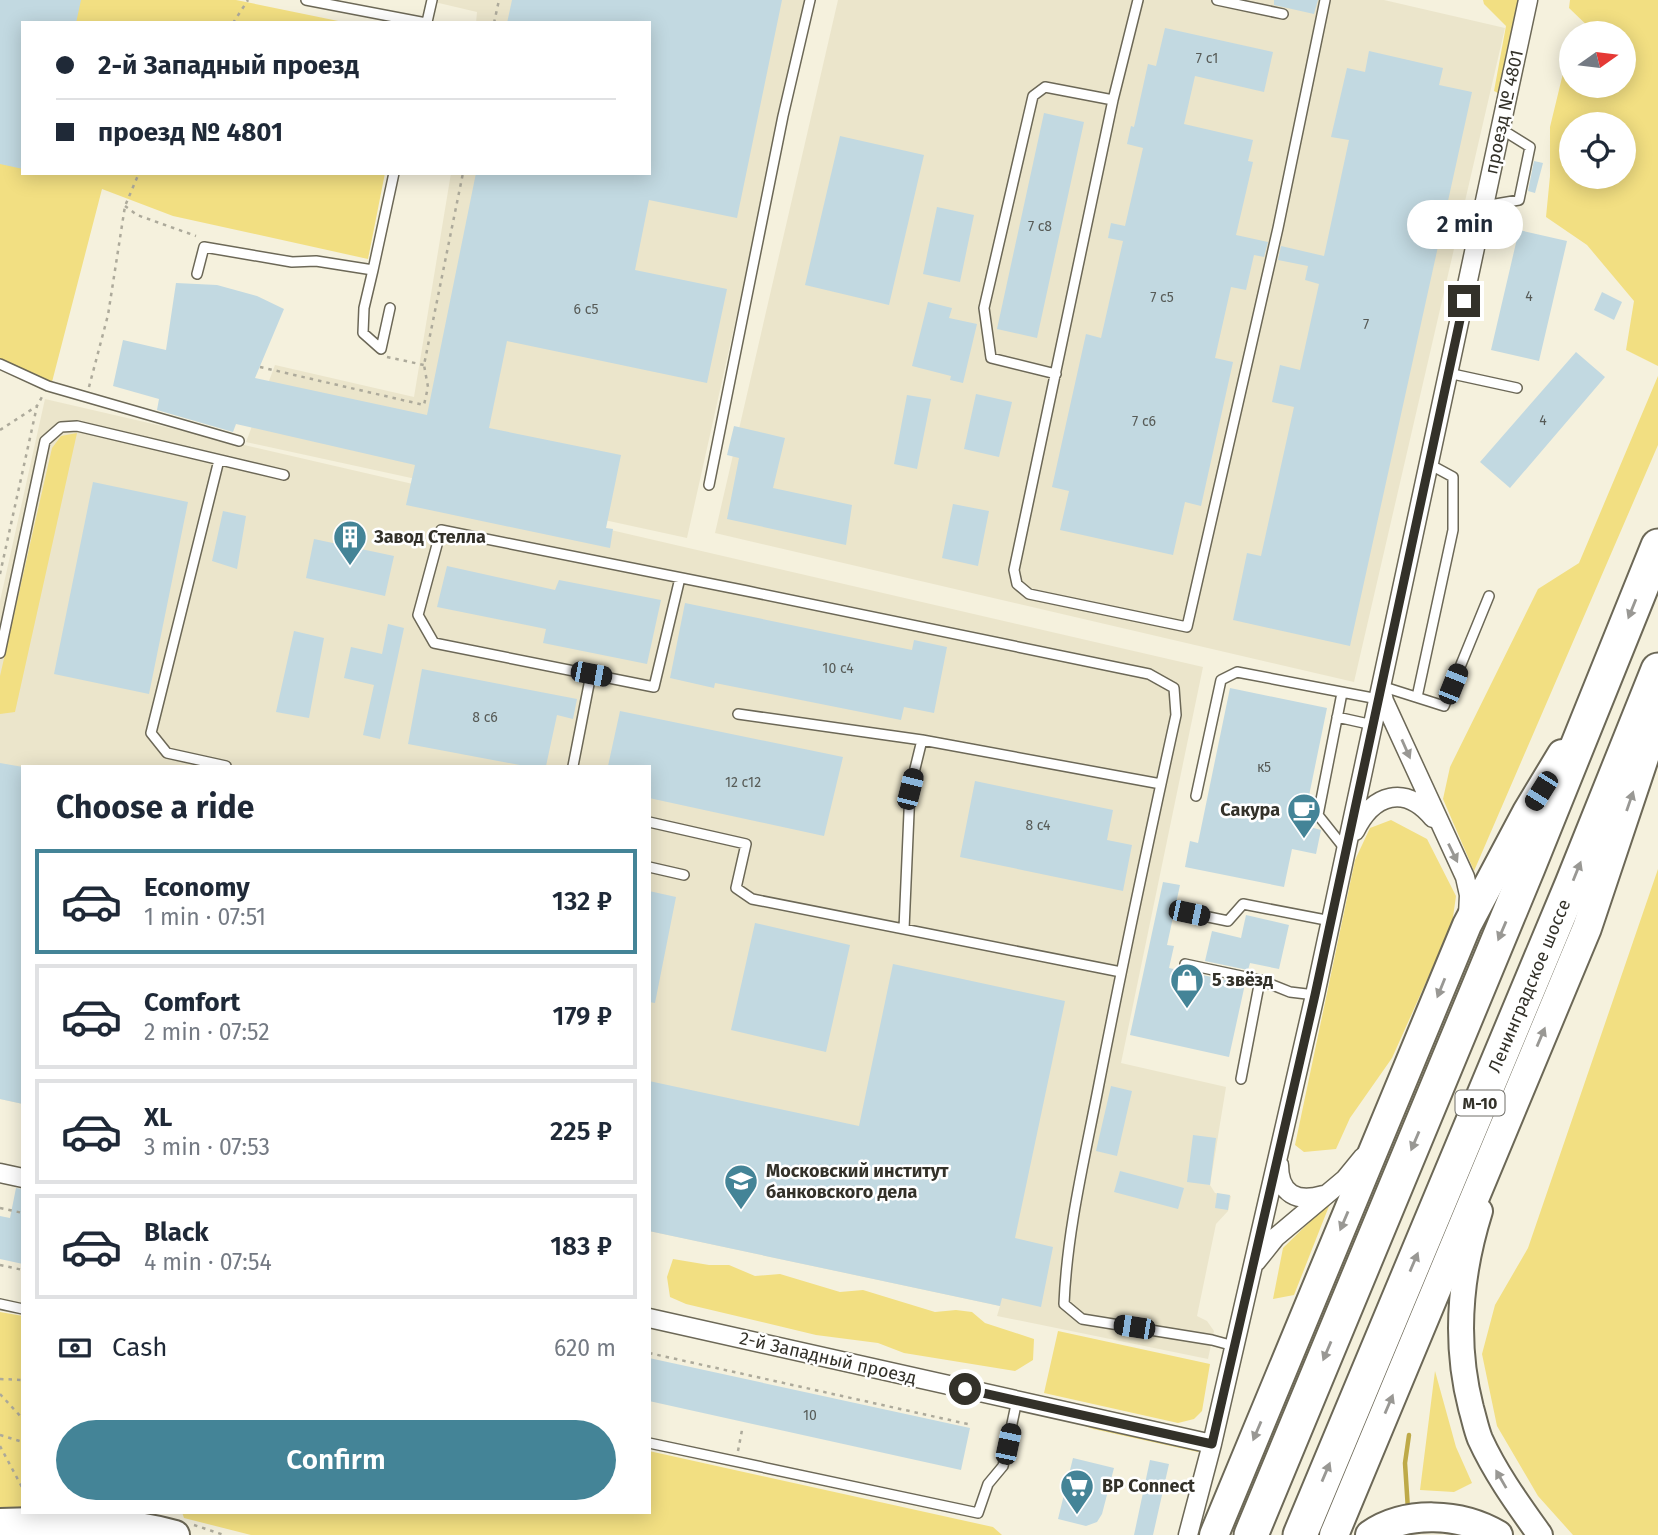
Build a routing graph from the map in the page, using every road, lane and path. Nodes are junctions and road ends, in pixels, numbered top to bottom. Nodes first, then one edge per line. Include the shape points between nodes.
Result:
1 (248, 0) edge
2 (306, 0) edge
3 (432, 0) edge
4 (499, 0) edge
5 (810, 0) edge
6 (1138, 0) edge
7 (1217, 0) edge
8 (1325, 0) edge
9 (1528, 0) edge
10 (1283, 14) dead end
11 (234, 21) edge
12 (422, 21) edge
13 (427, 21) edge
14 (494, 21) edge
15 (1113, 100) junction
16 (1501, 129) junction
17 (138, 175) edge
18 (394, 175) edge
19 (463, 175) edge
20 (125, 206) junction
21 (1484, 206) junction
22 (195, 236) dead end
23 (373, 270) junction
24 (197, 274) dead end
25 (390, 308) dead end
26 (381, 349) junction
27 (0, 364) edge
28 (424, 365) junction
29 (260, 367) dead end
30 (1448, 373) junction
31 (1056, 374) junction
32 (48, 386) junction
33 (1517, 388) dead end
34 (87, 396) junction
35 (37, 406) junction
36 (0, 430) edge
37 (239, 441) dead end
38 (219, 460) junction
39 (1429, 464) junction
40 (284, 475) dead end
41 (709, 485) dead end
42 (1658, 546) edge
43 (0, 574) edge
44 (680, 578) junction
45 (1489, 596) dead end
46 (0, 653) edge
47 (1658, 670) edge
48 (591, 674) junction
49 (1342, 693) junction
50 (1380, 693) junction
51 (1418, 697) junction
52 (1594, 701) junction
53 (738, 714) dead end
54 (1658, 716) edge
55 (1337, 717) junction
56 (1373, 725) junction
57 (922, 740) junction
58 (222, 765) edge
59 (573, 765) edge
60 (1161, 784) junction
61 (1196, 796) dead end
62 (651, 822) edge
63 (1441, 828) junction
64 (1345, 849) junction
65 (651, 867) edge
66 (684, 875) dead end
67 (1189, 913) dead end
68 (1331, 921) junction
69 (1467, 925) junction
70 (904, 929) junction
71 (1185, 964) dead end
72 (1121, 972) junction
73 (1260, 980) junction
74 (1315, 995) junction
75 (1241, 1079) dead end
76 (1514, 1100) junction
77 (1379, 1138) junction
78 (1279, 1151) junction
79 (0, 1173) edge
80 (21, 1178) edge
81 (1326, 1194) junction
82 (0, 1208) edge
83 (21, 1213) edge
84 (0, 1265) edge
85 (1253, 1266) junction
86 (21, 1270) edge
87 (0, 1304) edge
88 (21, 1309) edge
89 (651, 1318) edge
90 (1234, 1346) junction
91 (651, 1353) edge
92 (0, 1379) edge
93 (21, 1380) edge
94 (0, 1394) edge
95 (1017, 1400) junction
96 (21, 1417) edge
97 (972, 1425) dead end
98 (742, 1430) dead end
99 (0, 1435) edge
100 (21, 1441) edge
101 (651, 1443) edge
102 (1212, 1444) junction
103 (0, 1446) edge
104 (737, 1462) junction
105 (21, 1485) edge
106 (0, 1523) edge
107 (171, 1529) edge
108 (108, 1535) edge
109 (224, 1535) edge
110 (1188, 1535) edge
111 (1214, 1535) edge
112 (1251, 1535) edge
113 (1300, 1535) edge
114 (1334, 1535) edge
115 (1370, 1535) edge
116 (1498, 1535) edge
117 (1540, 1535) edge

1 - 11 path
2 - 12 lane
3 - 13 lane
4 - 14 path
5 - 41 lane
6 - 15 lane
7 - 10 lane
8 - 31 lane via 1187,627 1029,594 1017,584 1014,569
9 - 16 street, проезд № 4801
15 - 31 lane
15 - 31 lane via 1045,87 1033,96 984,309 991,359
16 - 21 street, проезд № 4801
16 - 21 lane via 1530,147 1519,200
17 - 20 path
18 - 23 lane
19 - 28 path
20 - 22 path via 137,215
20 - 34 path via 108,315
21 - 30 street, проезд № 4801
23 - 24 lane via 204,247
23 - 26 lane via 363,333
25 - 26 lane
26 - 28 path via 388,359
27 - 32 lane
28 - 29 path via 428,387 424,405
30 - 33 lane
30 - 39 street, проезд № 4801
32 - 34 lane
32 - 35 path
34 - 37 lane
35 - 36 path
35 - 43 path
38 - 40 lane
38 - 46 lane via 77,426 61,427 45,441
38 - 58 lane via 151,733 167,752
39 - 50 street, проезд № 4801
39 - 51 lane via 1453,477 1453,530
42 -> 52 highway, М-10
44 - 48 lane via 654,687
44 - 48 lane via 441,530 418,615 434,643
44 - 60 lane via 1149,674 1174,688 1176,715
45 - 51 lane via 1444,706
113 -> 47 highway, Ленинградское шоссе / М-10
48 - 59 lane
49 - 50 lane
49 - 55 lane
49 - 61 lane via 1237,672 1221,680
50 - 51 lane
50 - 56 street, проезд № 4801
50 -> 63 street
52 - 69 main road, М-10 via 1527,812
52 -> 112 highway, М-10
53 - 57 lane
76 -> 54 main road, Ленинградское шоссе via 1587,928
55 - 56 lane
55 - 64 lane via 1318,815
56 - 64 street, проезд № 4801
57 - 60 lane
57 - 70 lane via 910,789
60 - 72 lane
62 - 70 lane via 746,845 736,888 752,898
63 - 64 street via 1424,807 1396,796 1382,800 1362,817
63 -> 69 street via 1465,877
64 - 68 street, проезд № 4801
65 - 66 lane
67 - 68 lane via 1228,921 1242,904
68 - 74 street, проезд № 4801
69 -> 77 main road, М-10
70 - 72 lane
71 - 73 lane
72 - 90 lane via 1073,1214 1064,1304 1082,1319
73 - 74 lane via 1290,992
73 - 75 lane
74 - 78 street, проезд № 4801
114 -> 76 main road, Ленинградское шоссе
117 -> 76 street via 1502,1482 1479,1437 1462,1355 1462,1288 1471,1239
77 - 81 street
77 -> 111 main road, М-10
78 - 81 street via 1279,1171 1288,1191 1308,1200
78 - 85 street, проезд № 4801
79 - 80 street
81 - 85 street via 1276,1237
82 - 83 path
84 - 86 path
85 - 90 street, проезд № 4801
87 - 88 lane
89 - 95 street, 2-й Западный проезд
90 - 102 street, проезд № 4801
91 - 97 path
92 - 93 path
94 - 96 path
95 - 102 street, 2-й Западный проезд
95 - 104 lane via 1003,1466 988,1484 978,1513
98 - 104 path
99 - 100 path
101 - 104 lane
102 - 110 street, проезд № 4801
103 - 105 path
106 - 107 main road via 62,1520
107 - 108 main road
107 - 109 path
115 - 116 main road via 1401,1521 1428,1518 1461,1520

